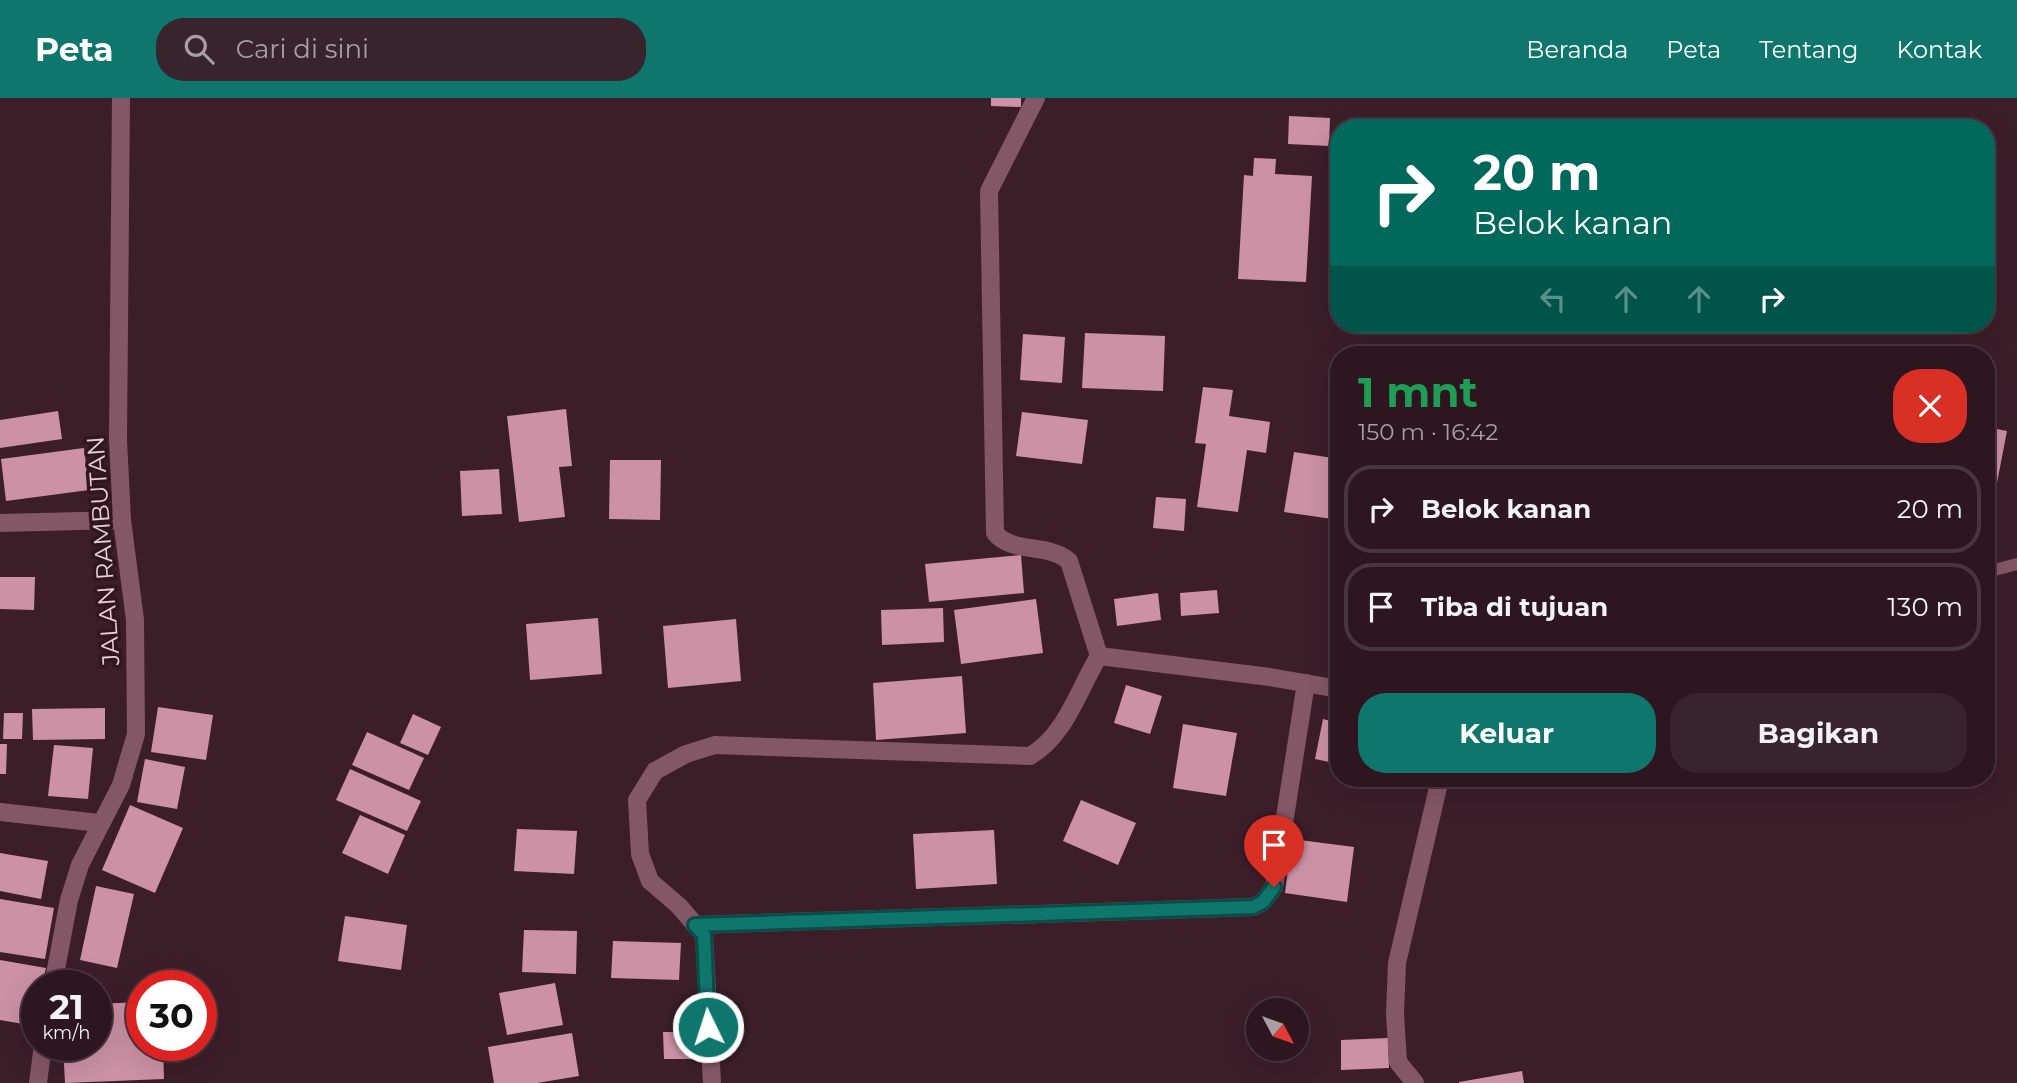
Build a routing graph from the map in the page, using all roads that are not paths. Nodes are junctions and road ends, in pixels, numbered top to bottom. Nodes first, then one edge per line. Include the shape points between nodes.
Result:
1 (121, 98) edge
2 (1036, 98) edge
3 (122, 520) junction
4 (0, 523) edge
5 (2017, 564) edge
6 (1995, 570) edge
7 (1099, 656) junction
8 (1306, 683) junction
9 (1330, 688) edge
10 (1438, 787) edge
11 (0, 812) edge
12 (99, 823) junction
13 (695, 925) junction
14 (56, 970) edge
15 (41, 1061) edge
16 (38, 1083) edge
17 (712, 1083) edge
18 (1415, 1083) edge

1 - 3 street, JALAN RAMBUTAN via 118,440
2 - 7 street via 989,191 993,528 1005,542 1061,554 1069,561
3 - 4 street
3 - 12 street, JALAN RAMBUTAN via 135,620 136,734 121,785
5 - 6 lane
7 - 8 street
7 - 13 street via 1065,721 1045,748 1030,756 715,745 655,771 637,800 640,854 650,881
8 - 9 street
8 - 13 street via 1274,887 1253,907
10 - 18 street via 1397,963 1398,1062
11 - 12 street
12 - 14 street, JALAN RAMBUTAN via 69,900
13 - 17 street via 704,935
15 - 16 street

